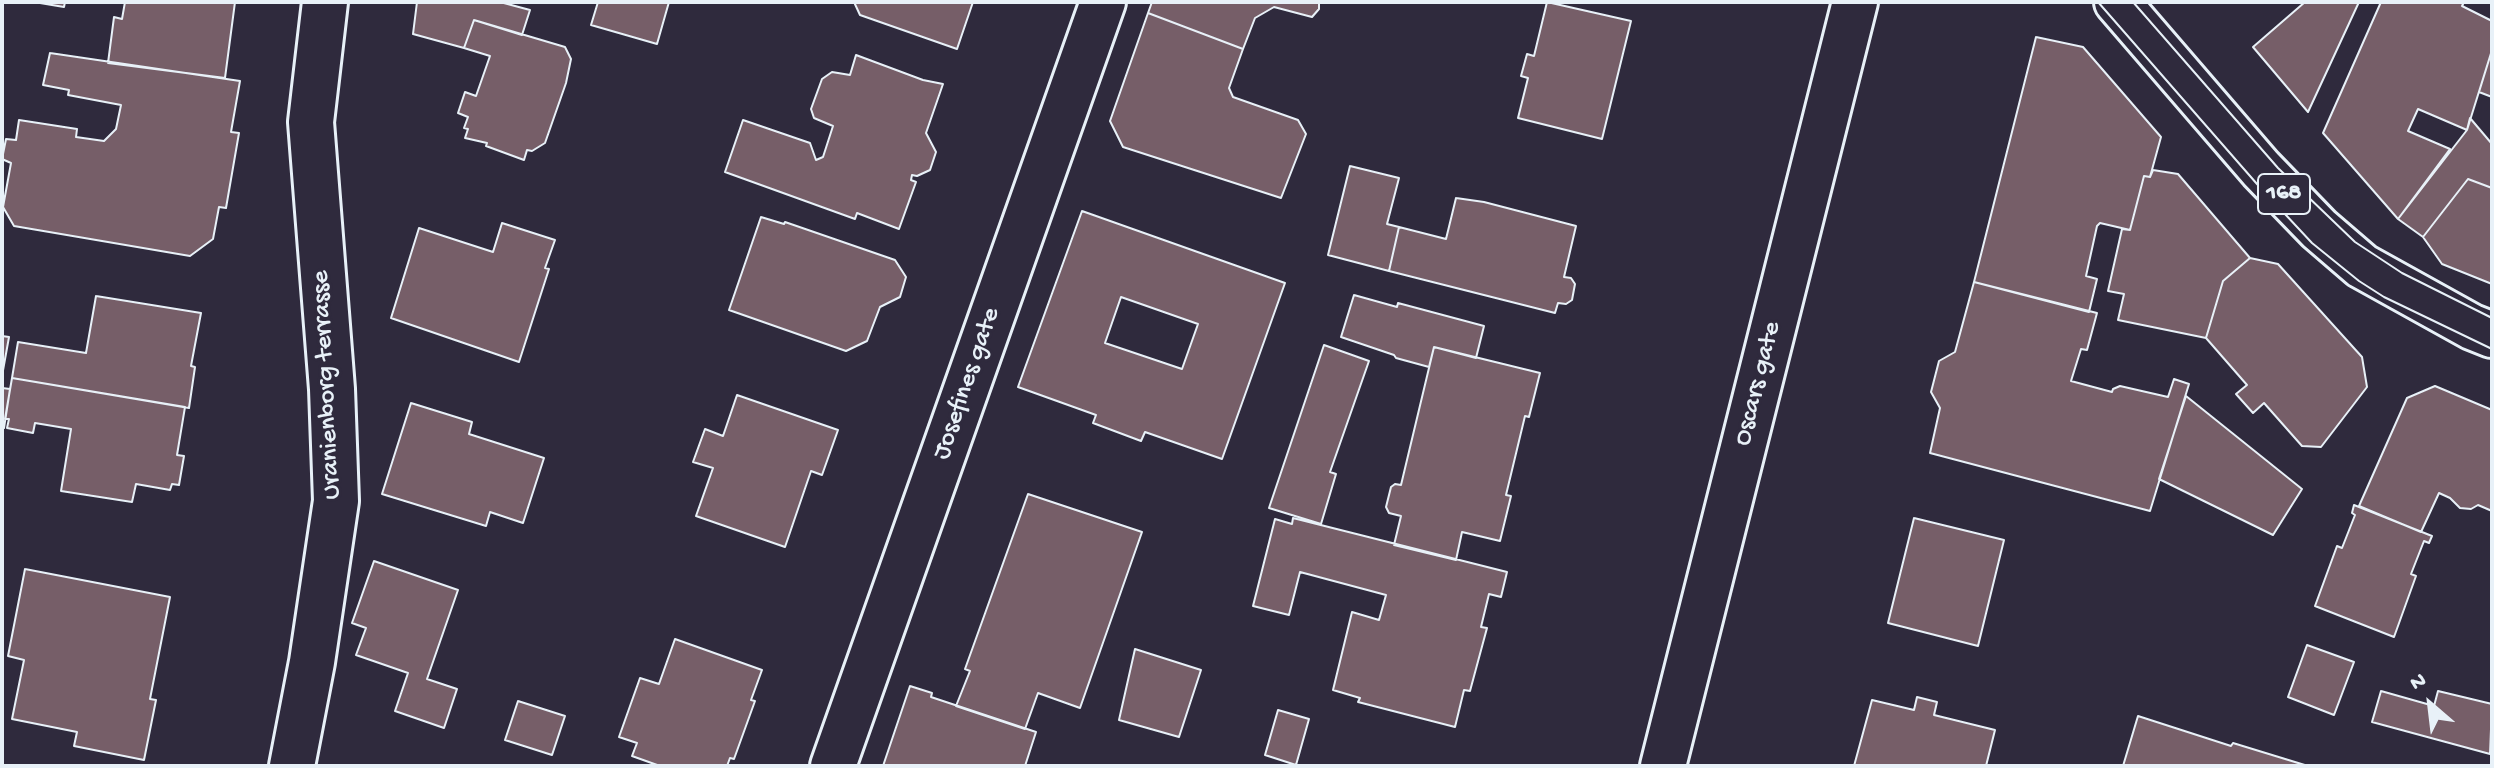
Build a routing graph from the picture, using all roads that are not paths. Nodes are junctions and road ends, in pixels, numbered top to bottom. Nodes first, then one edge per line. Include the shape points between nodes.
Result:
1 (325, 2) edge
2 (1103, 2) edge
3 (1855, 2) edge
4 (2117, 2) edge
5 (2492, 335) edge
6 (292, 766) edge
7 (833, 766) edge
8 (1663, 766) edge

1 - 6 street, Uranienborg terrasse via 311,122 336,501
2 - 7 street, Josefines gate
3 - 8 street, Oscars gate
4 - 5 street, 168 via 2319,229 2362,266

